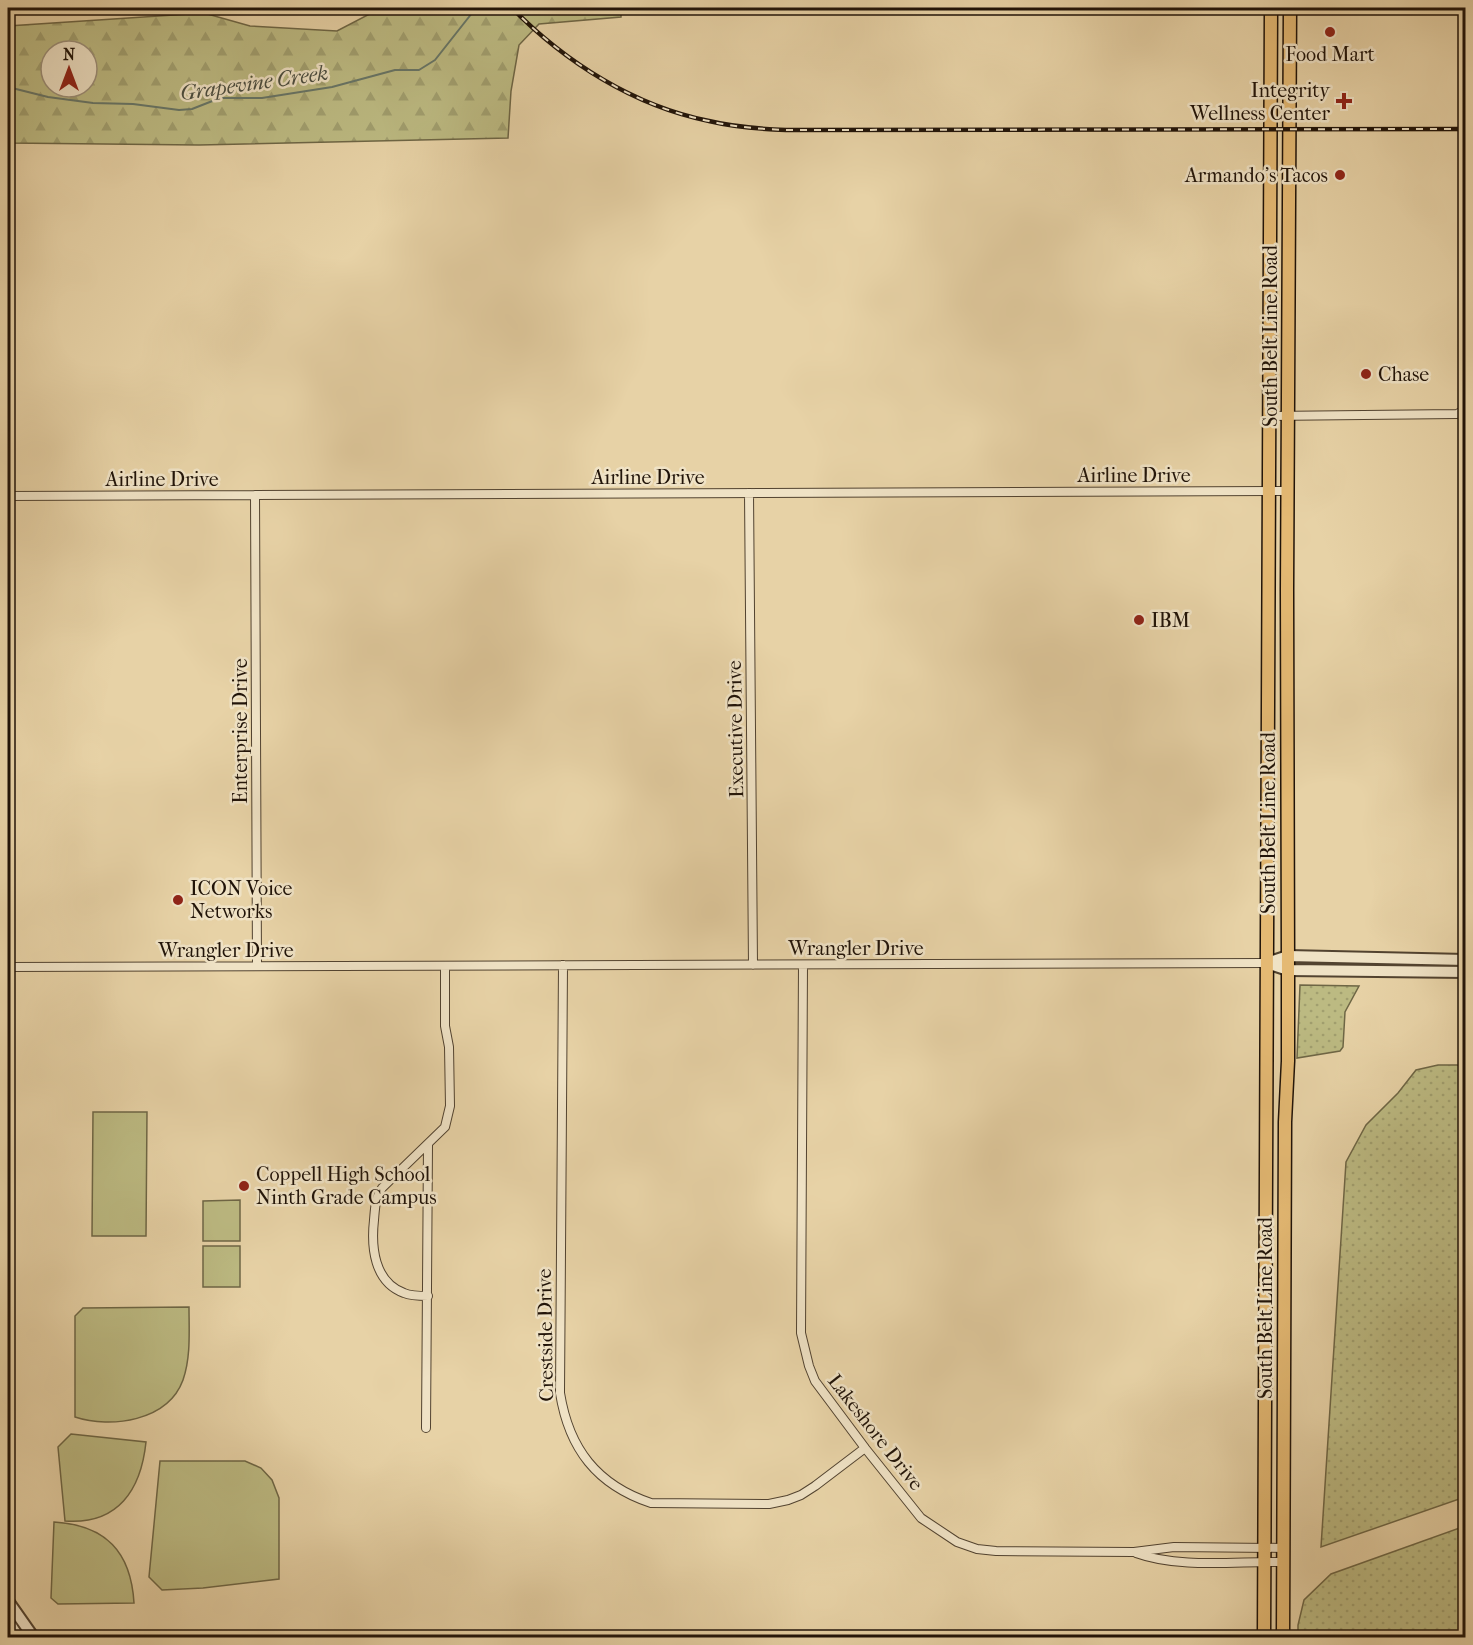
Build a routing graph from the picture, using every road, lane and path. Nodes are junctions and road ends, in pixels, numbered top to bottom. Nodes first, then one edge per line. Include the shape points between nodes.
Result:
1 (1271, 8) edge
2 (1290, 8) edge
3 (1270, 159) junction
4 (1290, 163) junction
5 (1466, 409) edge
6 (1269, 416) junction
7 (1289, 417) junction
8 (1269, 491) junction
9 (1288, 491) junction
10 (748, 493) junction
11 (255, 495) junction
12 (8, 496) edge
13 (1268, 709) junction
14 (1287, 709) junction
15 (1288, 956) junction
16 (1426, 958) junction
17 (1466, 960) edge
18 (1267, 963) junction
19 (563, 965) junction
20 (753, 965) junction
21 (802, 965) junction
22 (257, 966) junction
23 (445, 966) junction
24 (8, 967) edge
25 (1288, 970) junction
26 (1426, 971) junction
27 (1466, 972) edge
28 (428, 1145) junction
29 (428, 1296) junction
30 (1266, 1345) junction
31 (1284, 1345) junction
32 (426, 1428) dead end
33 (865, 1448) junction
34 (1264, 1548) junction
35 (1284, 1548) junction
36 (1134, 1552) junction
37 (1264, 1562) junction
38 (1284, 1562) junction
39 (8, 1600) edge
40 (8, 1621) edge
41 (20, 1638) edge
42 (34, 1638) edge
43 (1264, 1638) edge
44 (1283, 1638) edge

1 - 3 main road, South Belt Line Road
2 - 4 main road, South Belt Line Road
3 - 4 main road
3 - 6 main road, South Belt Line Road
4 - 7 main road, South Belt Line Road
5 - 7 street via 1457,414
6 - 7 street
6 - 8 main road, South Belt Line Road
7 - 9 main road, South Belt Line Road
8 - 9 street, Airline Drive
8 - 10 street, Airline Drive
8 - 13 main road, South Belt Line Road
9 - 14 main road, South Belt Line Road
10 - 11 street, Airline Drive
10 - 20 street, Executive Drive
11 - 12 street, Airline Drive
11 - 22 street, Enterprise Drive
13 - 14 main road
13 - 18 main road, South Belt Line Road
14 - 15 main road, South Belt Line Road
15 - 16 street
15 - 18 street
15 - 25 main road, South Belt Line Road
16 - 17 street
16 - 26 street
18 - 21 street, Wrangler Drive
18 - 25 street
18 - 30 main road, South Belt Line Road
19 - 20 street, Wrangler Drive
19 - 23 street, Wrangler Drive
19 - 33 street, Crestside Drive via 560,1394 564,1416 581,1454 616,1487 651,1503 769,1504 801,1495
20 - 21 street, Wrangler Drive
21 - 33 street, Lakeshore Drive via 801,1333 815,1381
22 - 23 street, Wrangler Drive
22 - 24 street, Wrangler Drive
23 - 28 street via 450,1106 445,1127
25 - 26 street
25 - 31 main road, South Belt Line Road
26 - 27 street
28 - 29 street
28 - 29 street via 377,1195 372,1229 374,1257 381,1274 405,1294
29 - 32 street
30 - 31 main road
30 - 34 main road, South Belt Line Road
31 - 35 main road, South Belt Line Road
33 - 36 street, Lakeshore Drive via 921,1518 957,1542 996,1551
34 - 35 street, Lakeshore Drive
34 - 36 street, Lakeshore Drive via 1174,1547
34 - 37 main road, South Belt Line Road
35 - 38 main road, South Belt Line Road
36 - 37 street, Lakeshore Drive via 1176,1562
37 - 38 street, Lakeshore Drive
37 - 43 main road, South Belt Line Road
38 - 44 main road, South Belt Line Road
39 - 42 street
40 - 41 street

